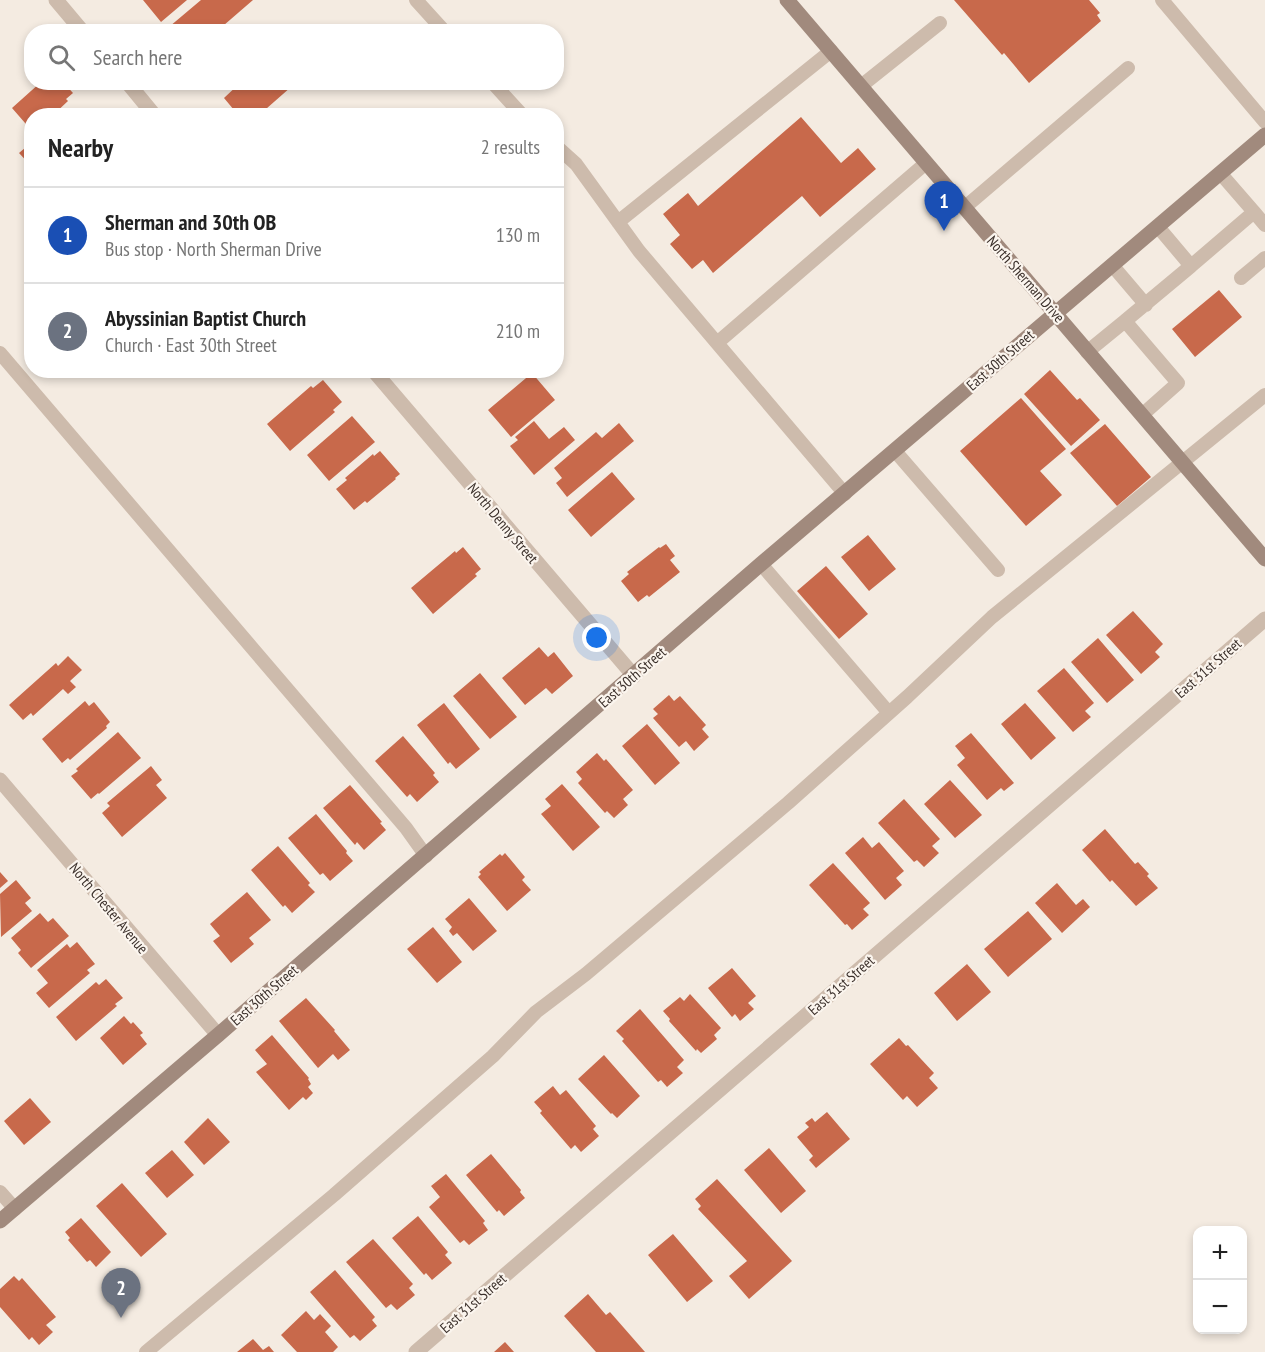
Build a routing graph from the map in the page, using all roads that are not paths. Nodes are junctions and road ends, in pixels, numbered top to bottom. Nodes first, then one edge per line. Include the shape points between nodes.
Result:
1 (56, 0) edge
2 (416, 0) edge
3 (787, 0) edge
4 (1162, 0) edge
5 (940, 22) dead end
6 (76, 24) edge
7 (438, 24) edge
8 (831, 51) junction
9 (1128, 68) dead end
10 (861, 86) junction
11 (134, 90) edge
12 (499, 90) edge
13 (148, 108) edge
14 (516, 108) edge
15 (1265, 122) edge
16 (1265, 135) edge
17 (564, 154) edge
18 (926, 163) junction
19 (1221, 174) junction
20 (964, 208) junction
21 (1254, 212) junction
22 (618, 222) junction
23 (1265, 225) edge
24 (1159, 228) junction
25 (1265, 258) edge
26 (1112, 265) junction
27 (1191, 266) junction
28 (1241, 278) dead end
29 (1146, 305) junction
30 (1055, 313) junction
31 (1125, 321) junction
32 (717, 342) junction
33 (1087, 352) junction
34 (0, 353) edge
35 (380, 378) edge
36 (1265, 395) edge
37 (1142, 415) junction
38 (895, 451) junction
39 (1183, 463) junction
40 (845, 494) junction
41 (1265, 559) edge
42 (761, 564) junction
43 (998, 570) dead end
44 (1265, 619) edge
45 (634, 675) junction
46 (889, 713) junction
47 (0, 780) edge
48 (426, 856) junction
49 (218, 1035) junction
50 (0, 1192) edge
51 (15, 1209) junction
52 (0, 1221) edge
53 (146, 1352) edge
54 (416, 1352) edge

1 - 6 street
2 - 7 lane
3 - 8 main road, North Sherman Drive
4 - 15 lane
5 - 10 lane
8 - 10 main road, North Sherman Drive
8 - 22 lane
9 - 20 lane
10 - 18 main road, North Sherman Drive
11 - 13 street
12 - 14 lane
16 - 19 main road, East 30th Street
17 - 22 lane
18 - 20 main road, North Sherman Drive
18 - 32 lane
19 - 21 lane
19 - 24 main road, East 30th Street
20 - 30 main road, North Sherman Drive
21 - 23 lane
21 - 27 lane
22 - 32 lane
24 - 26 main road, East 30th Street
24 - 27 lane
25 - 28 lane
26 - 29 lane
26 - 30 main road, East 30th Street
27 - 29 lane
29 - 31 lane
30 - 33 main road, North Sherman Drive
30 - 38 main road, East 30th Street
31 - 33 lane
31 - 37 lane via 1178,383
32 - 40 lane
33 - 37 main road, North Sherman Drive
34 - 48 lane
35 - 45 street, North Denny Street
36 - 39 lane
37 - 39 main road, North Sherman Drive
38 - 40 main road, East 30th Street
38 - 43 lane
39 - 41 main road, North Sherman Drive
39 - 46 lane via 992,617
40 - 42 main road, East 30th Street
42 - 45 main road, East 30th Street
42 - 46 lane
44 - 54 street, East 31st Street
45 - 48 main road, East 30th Street
46 - 53 lane via 780,810 536,1012 493,1056 343,1187
47 - 49 street, North Chester Avenue
48 - 49 main road, East 30th Street
49 - 51 main road, East 30th Street
50 - 51 lane
51 - 52 main road, East 30th Street

